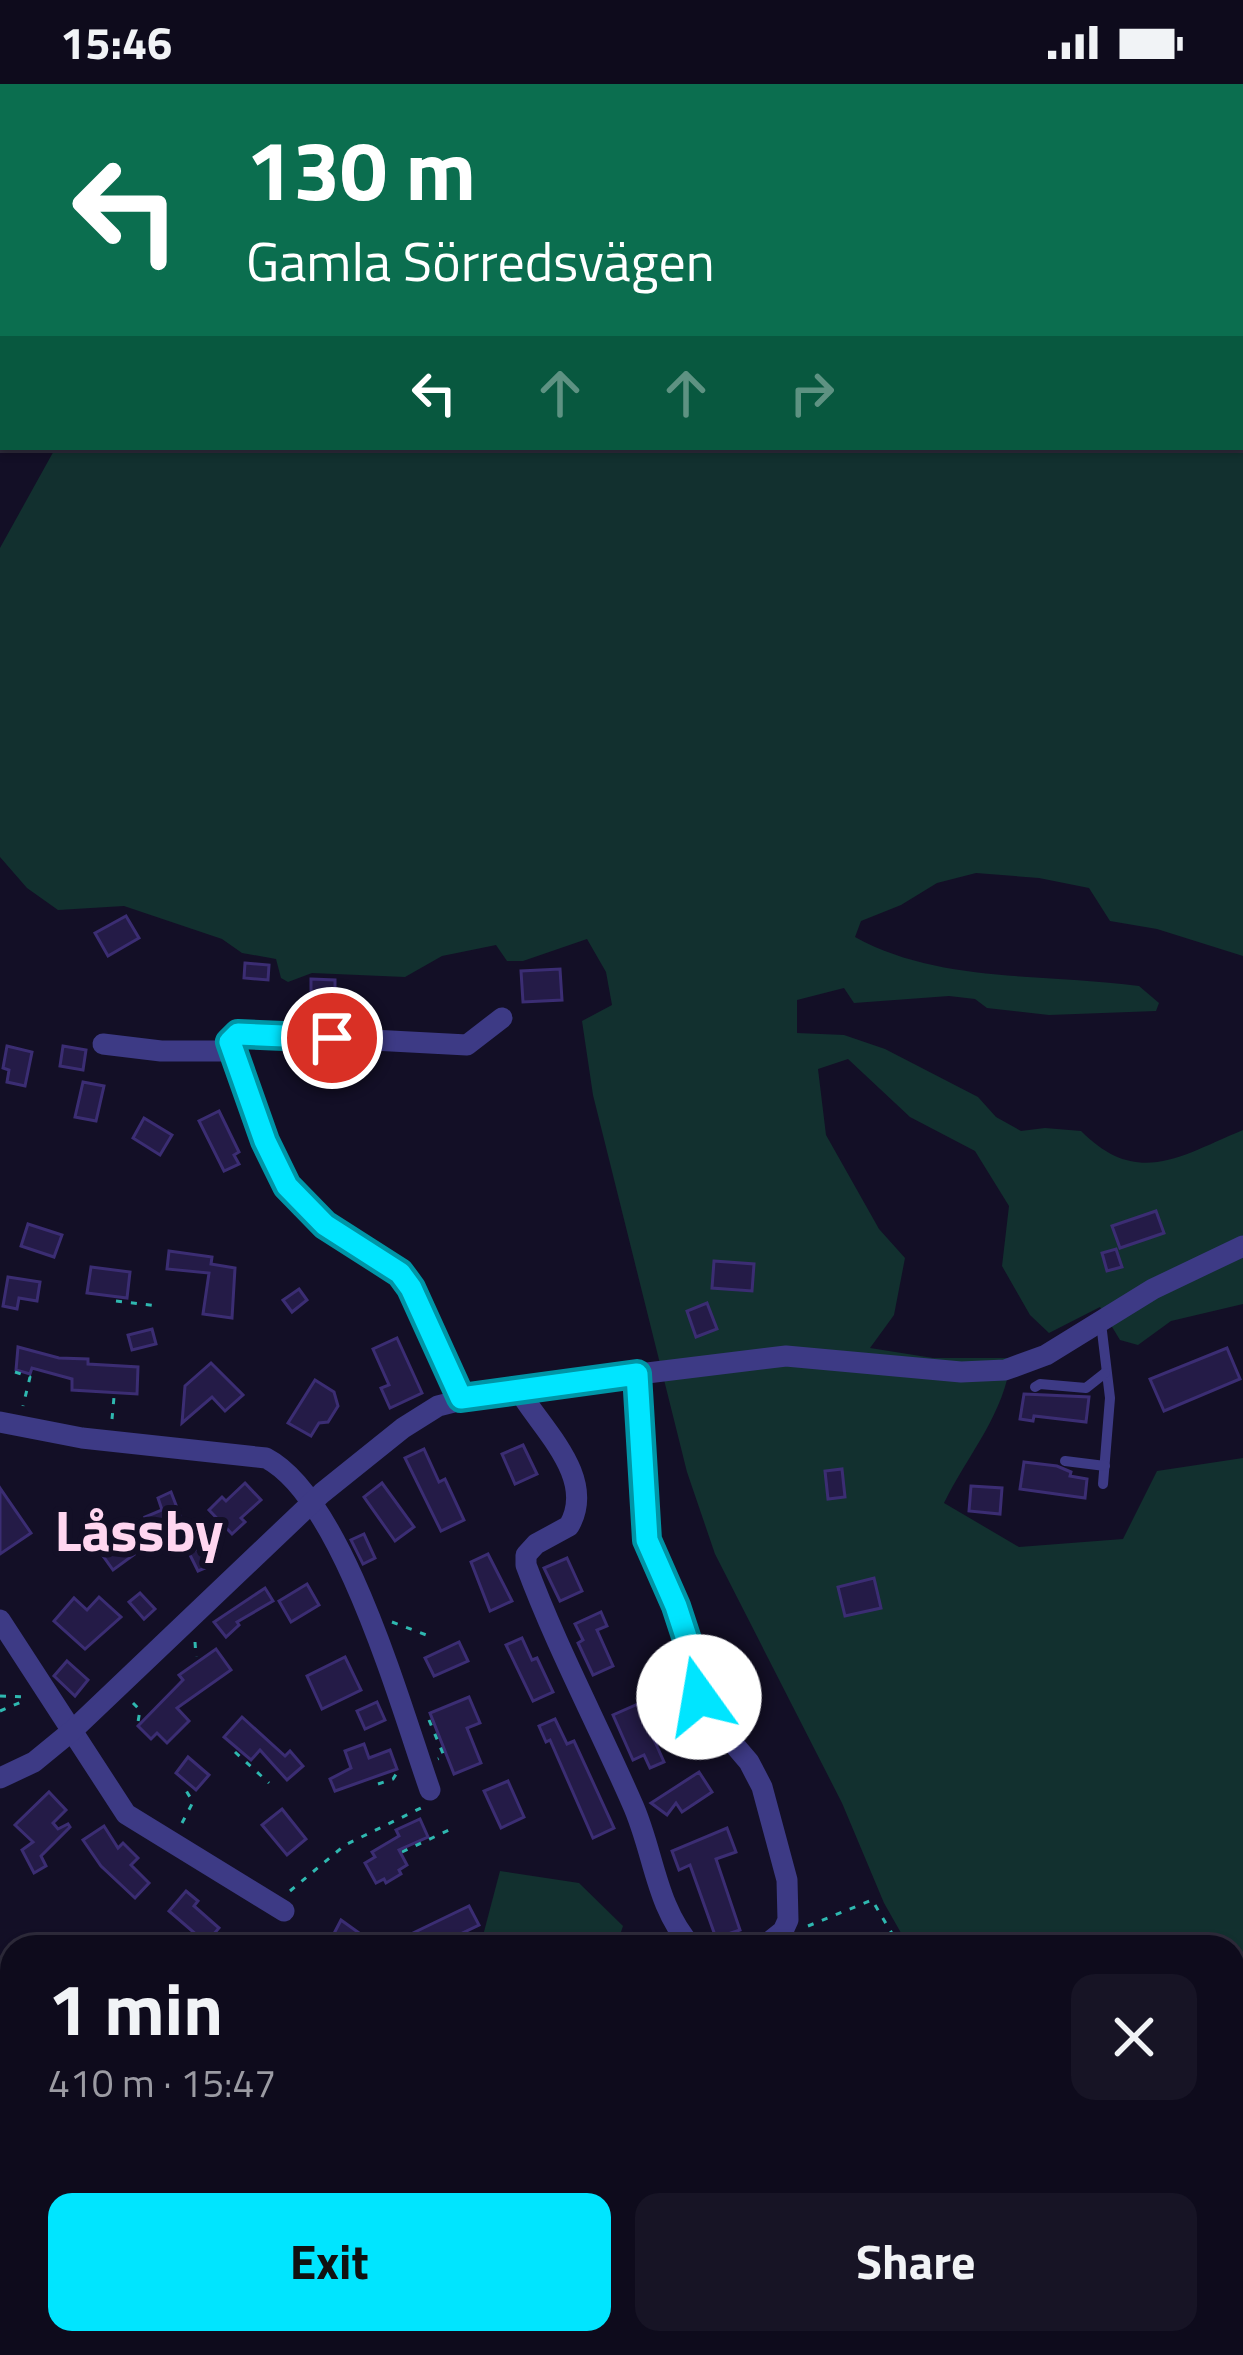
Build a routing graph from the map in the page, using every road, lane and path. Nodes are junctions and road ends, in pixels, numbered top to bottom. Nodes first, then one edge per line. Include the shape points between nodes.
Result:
1 (502, 1018) dead end
2 (103, 1044) dead end
3 (230, 1051) junction
4 (1243, 1246) edge
5 (116, 1301) dead end
6 (158, 1306) dead end
7 (1101, 1322) junction
8 (15, 1372) dead end
9 (1105, 1373) junction
10 (637, 1374) junction
11 (1035, 1388) dead end
12 (521, 1389) junction
13 (114, 1397) dead end
14 (461, 1398) junction
15 (8, 1425) edge
16 (111, 1441) junction
17 (1065, 1461) dead end
18 (1105, 1466) junction
19 (1103, 1484) dead end
20 (311, 1504) junction
21 (368, 1612) junction
22 (0, 1620) edge
23 (200, 1632) dead end
24 (429, 1636) dead end
25 (196, 1658) dead end
26 (119, 1686) junction
27 (0, 1696) edge
28 (0, 1711) edge
29 (138, 1722) dead end
30 (74, 1730) junction
31 (415, 1748) junction
32 (235, 1752) dead end
33 (0, 1778) edge
34 (269, 1783) dead end
35 (182, 1784) dead end
36 (379, 1784) dead end
37 (432, 1795) joint
38 (449, 1830) dead end
39 (168, 1840) junction
40 (402, 1852) dead end
41 (279, 1908) joint
42 (808, 1925) dead end
43 (681, 1935) edge
44 (778, 1935) edge
45 (893, 1935) edge

1 - 3 street via 467,1046 238,1034
2 - 3 street
3 - 14 street via 287,1186 325,1225 400,1273
4 - 7 street
5 - 6 path
7 - 9 lane
7 - 10 street via 1005,1370 787,1356
8 - 15 path via 30,1377
9 - 11 lane via 1086,1388
9 - 18 lane
10 - 12 street
10 - 44 street via 647,1540 676,1606 699,1697 762,1787 787,1880 788,1920
12 - 14 street
12 - 43 street via 570,1468 579,1500 569,1526 536,1544 526,1565 632,1802
13 - 16 path
14 - 20 street via 403,1427
15 - 16 street
16 - 20 street via 266,1458
17 - 18 lane
18 - 19 lane
20 - 21 street
20 - 26 street
21 - 24 path
21 - 31 street
22 - 30 street
23 - 25 path
26 - 29 path via 140,1710
26 - 30 street
27 - 28 path via 31,1697
30 - 33 street
30 - 39 street via 119,1808
31 - 36 path via 394,1778
31 - 37 street
32 - 34 path
35 - 39 path via 194,1804
37 - 41 path via 344,1845
38 - 40 path
39 - 41 street
42 - 45 path via 872,1900

